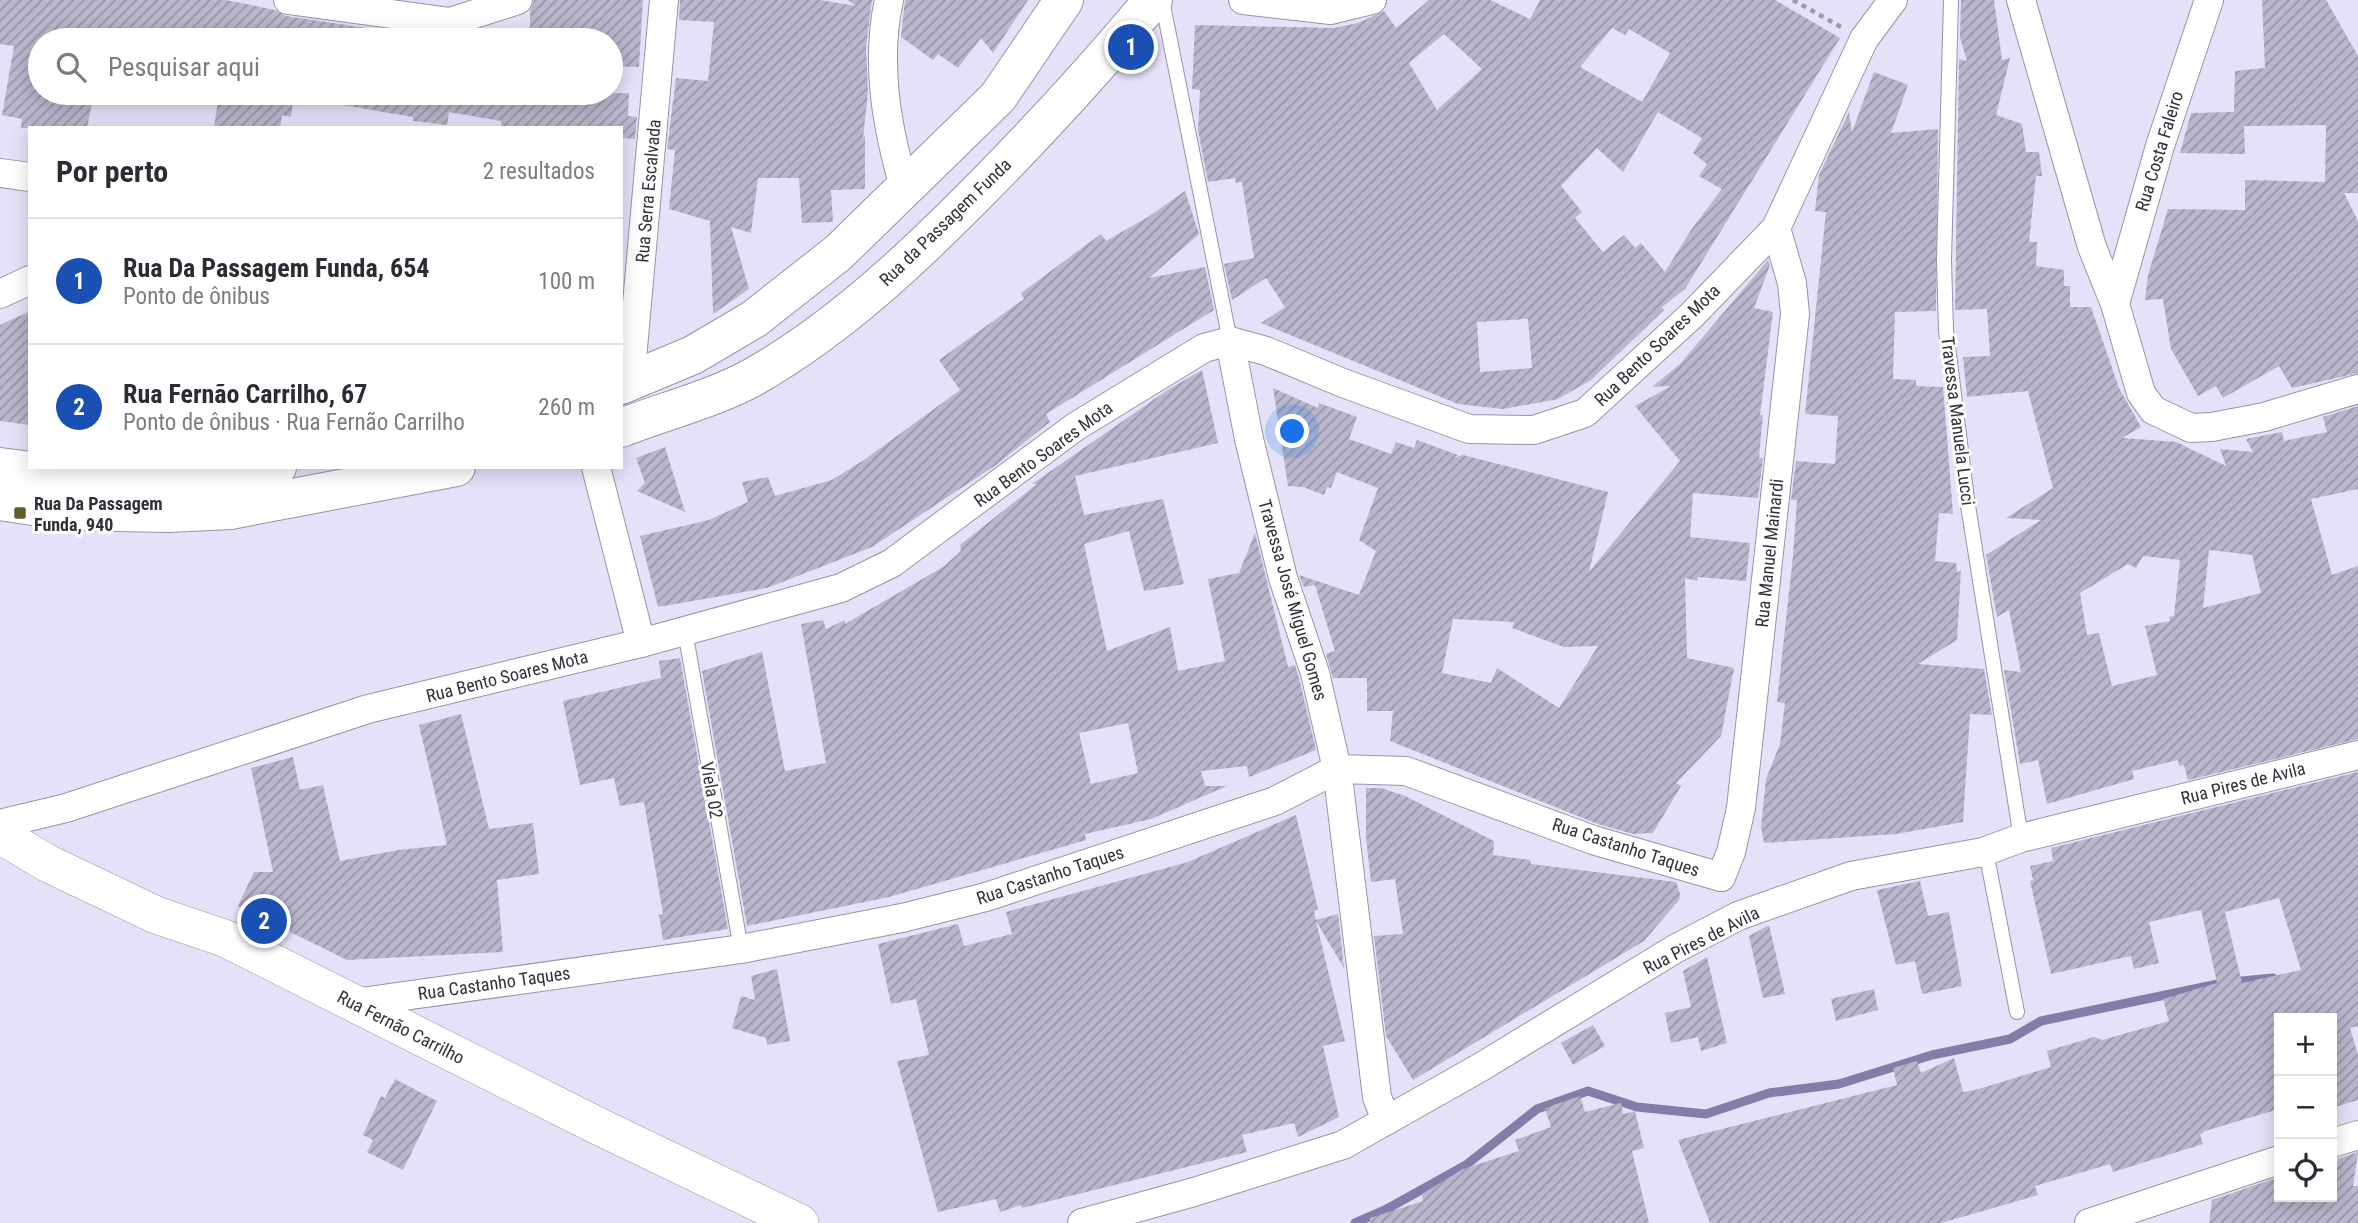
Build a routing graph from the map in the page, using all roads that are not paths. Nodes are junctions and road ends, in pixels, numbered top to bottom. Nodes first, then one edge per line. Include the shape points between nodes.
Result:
1 (288, 0) edge
2 (518, 0) edge
3 (664, 0) edge
4 (889, 0) edge
5 (1064, 0) edge
6 (1153, 0) edge
7 (1161, 0) edge
8 (1243, 0) edge
9 (1372, 0) edge
10 (1893, 0) edge
11 (1951, 0) edge
12 (2021, 0) edge
13 (2209, 0) edge
14 (377, 7) edge
15 (0, 173) edge
16 (28, 177) edge
17 (905, 190) junction
18 (1776, 228) junction
19 (28, 282) edge
20 (0, 294) edge
21 (2115, 304) junction
22 (1230, 341) junction
23 (626, 384) edge
24 (2358, 389) edge
25 (623, 427) edge
26 (0, 467) edge
27 (260, 469) edge
28 (445, 469) edge
29 (597, 469) edge
30 (0, 501) edge
31 (685, 631) junction
32 (641, 643) junction
33 (2358, 755) edge
34 (1337, 769) junction
35 (0, 824) edge
36 (0, 835) edge
37 (2021, 838) junction
38 (1983, 852) junction
39 (1721, 877) junction
40 (1738, 916) junction
41 (741, 949) junction
42 (355, 1003) junction
43 (2017, 1012) dead end
44 (1386, 1121) junction
45 (2358, 1135) edge
46 (2337, 1141) edge
47 (2274, 1162) edge
48 (800, 1223) edge
49 (1082, 1223) edge
50 (2089, 1223) edge

1 - 14 street
2 - 14 street via 450,22
3 - 23 street, Rua Serra Escalvada
4 - 17 street via 884,92 890,141
5 - 17 main road via 998,97
6 - 25 main road, Rua da Passagem Funda via 1112,50 923,248 853,307 752,378
7 - 22 lane, Travessa José Miguel Gomes
8 - 9 street via 1331,10
10 - 18 street, Rua Bento Soares Mota via 1864,39
11 - 37 lane, Travessa Manuela Lucci via 1946,330 1967,499
12 - 21 street via 2092,247
13 - 21 street, Rua Costa Faleiro via 2160,146
15 - 16 street
17 - 23 main road via 838,253 754,319 693,355
18 - 22 street, Rua Bento Soares Mota via 1586,414 1534,430 1469,429
18 - 39 street, Rua Manuel Mainardi via 1793,283 1796,314 1741,808
19 - 20 street
21 - 24 street via 2141,393 2153,410 2191,428 2264,417
22 - 31 street, Rua Bento Soares Mota via 1204,348 1075,427 892,563 841,588
22 - 34 street, Travessa José Miguel Gomes via 1283,579 1315,674
26 - 27 main road via 157,481
28 - 30 main road via 230,510 66,511
29 - 32 street
31 - 32 street, Rua Bento Soares Mota
31 - 41 lane, Viela 02
32 - 35 street, Rua Bento Soares Mota via 368,709 66,808
33 - 37 street, Rua Pires de Avila
34 - 39 street, Rua Castanho Taques via 1406,771 1593,840
34 - 41 street, Rua Castanho Taques via 1275,802 986,897
34 - 44 street, Travessa José Miguel Gomes via 1377,1097
36 - 42 street, Rua Fernão Carrilho via 144,909 224,938
37 - 38 street, Rua Pires de Avila
38 - 40 street, Rua Pires de Avila via 1851,876
38 - 43 lane
39 - 40 street
40 - 44 street, Rua Pires de Avila
41 - 42 street, Rua Castanho Taques
42 - 48 street, Rua Fernão Carrilho
44 - 49 street, Rua Pires de Avila via 1343,1145
45 - 46 street
47 - 50 street

